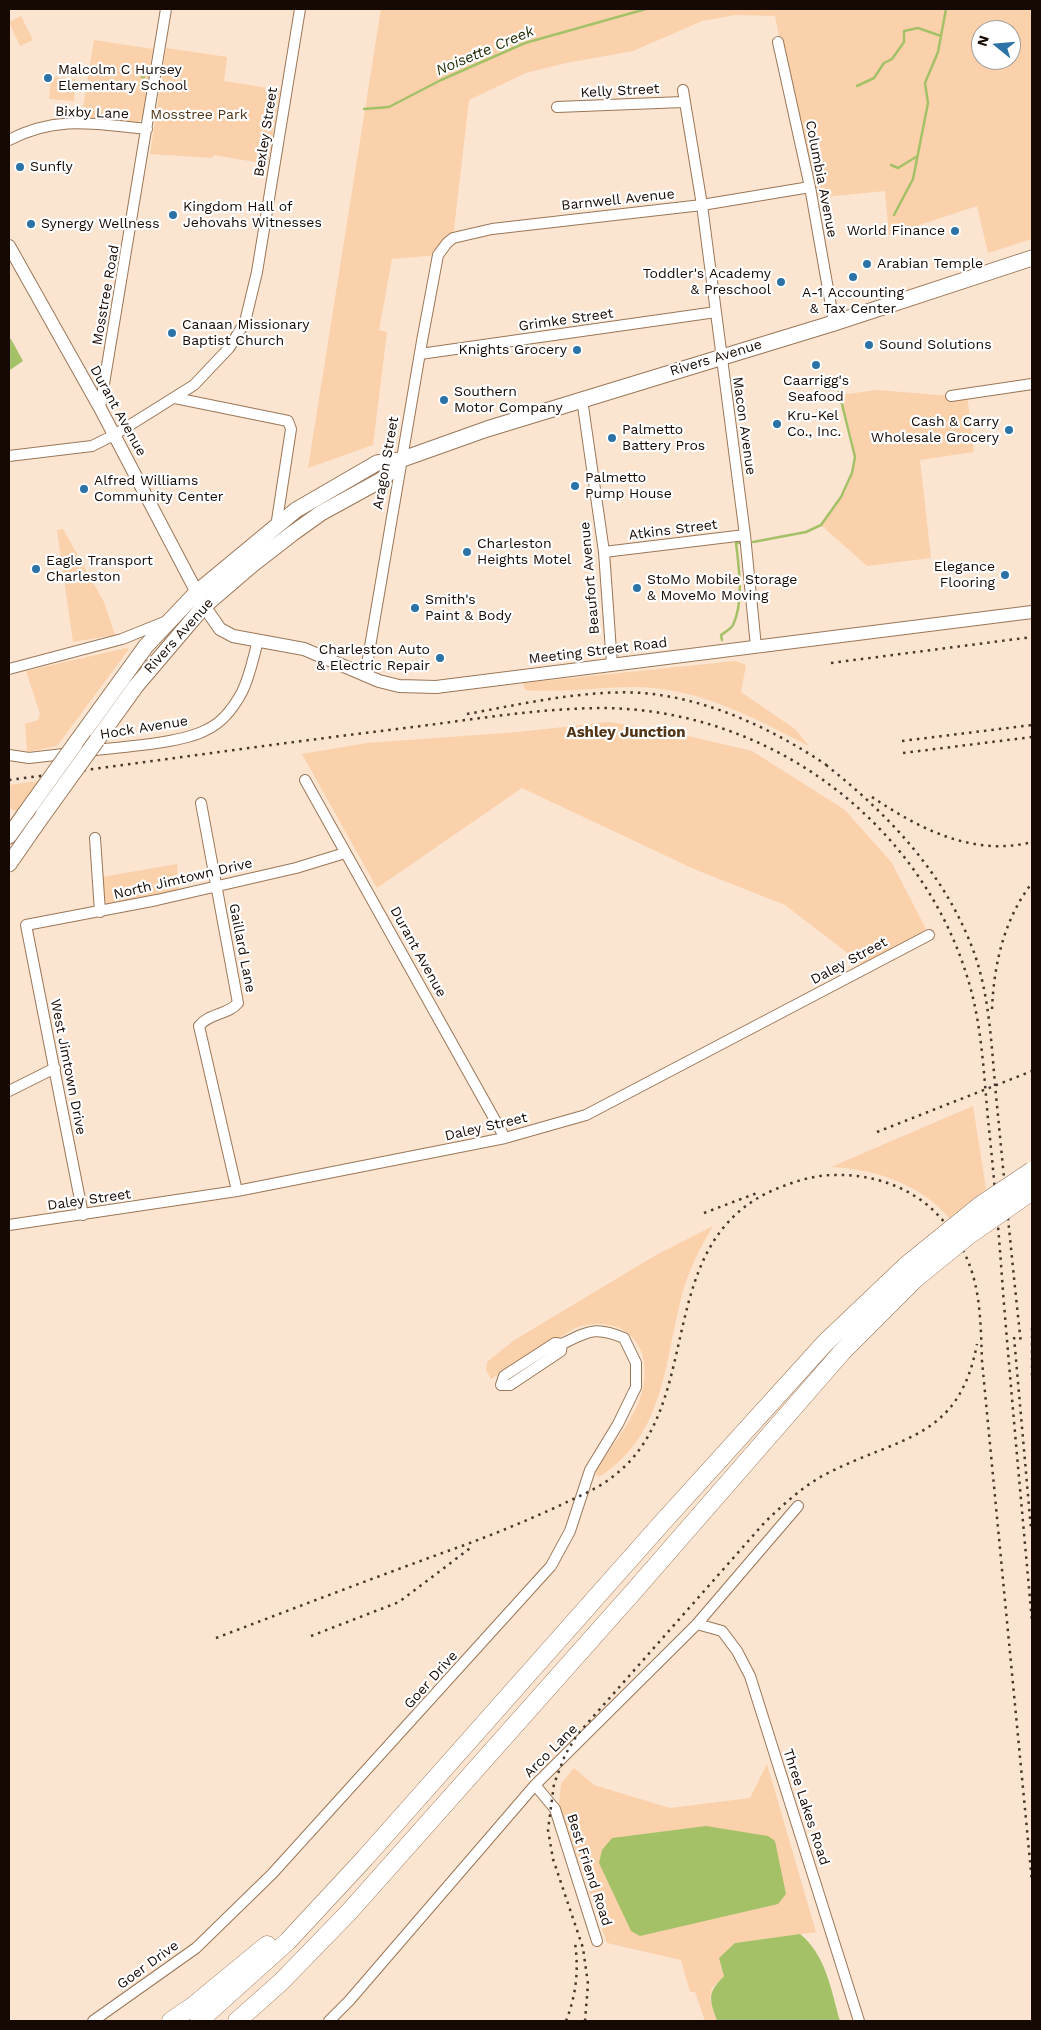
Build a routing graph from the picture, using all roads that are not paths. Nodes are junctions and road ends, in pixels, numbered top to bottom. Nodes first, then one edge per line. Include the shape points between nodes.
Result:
1 (166, 9) edge
2 (300, 9) edge
3 (778, 42) dead end
4 (683, 90) dead end
5 (683, 102) junction
6 (557, 108) dead end
7 (147, 129) junction
8 (9, 140) edge
9 (810, 187) junction
10 (702, 205) junction
11 (11, 254) edge
12 (438, 255) joint
13 (1032, 258) edge
14 (716, 312) junction
15 (834, 323) junction
16 (420, 354) junction
17 (721, 356) junction
18 (1032, 384) edge
19 (951, 396) dead end
20 (175, 398) junction
21 (582, 399) junction
22 (100, 408) junction
23 (114, 435) junction
24 (9, 456) edge
25 (400, 460) junction
26 (276, 527) junction
27 (745, 536) junction
28 (604, 552) junction
29 (197, 592) junction
30 (204, 606) junction
31 (1032, 612) edge
32 (168, 620) junction
33 (258, 641) junction
34 (756, 647) junction
35 (612, 665) junction
36 (9, 668) edge
37 (366, 676) junction
38 (9, 755) edge
39 (305, 780) dead end
40 (201, 803) dead end
41 (9, 836) edge
42 (95, 838) dead end
43 (345, 853) junction
44 (9, 864) edge
45 (215, 885) junction
46 (100, 912) junction
47 (26, 925) joint
48 (929, 935) dead end
49 (55, 1068) junction
50 (9, 1091) edge
51 (505, 1138) junction
52 (1032, 1171) edge
53 (237, 1191) junction
54 (1032, 1191) edge
55 (83, 1215) junction
56 (9, 1225) edge
57 (911, 1272) junction
58 (562, 1344) junction
59 (798, 1506) dead end
60 (697, 1624) junction
61 (470, 1740) junction
62 (535, 1785) junction
63 (387, 1870) junction
64 (597, 1941) dead end
65 (93, 2021) edge
66 (171, 2021) edge
67 (199, 2021) edge
68 (237, 2021) edge
69 (247, 2021) edge
70 (329, 2021) edge
71 (859, 2021) edge

1 - 7 street, Mosstree Road
2 - 20 street, Bexley Street via 258,272 245,322 222,356 194,385
3 - 9 street, Columbia Avenue
4 - 5 street, Macon Avenue
5 - 6 street, Kelly Street
5 - 10 street, Macon Avenue
7 - 8 street, Bixby Lane via 59,124 38,127
7 - 22 street, Mosstree Road
9 - 10 street, Barnwell Avenue
9 - 15 street, Columbia Avenue
10 - 12 street, Barnwell Avenue via 492,229 453,238
10 - 14 street, Macon Avenue
11 - 22 street, Durant Avenue
12 - 16 street, Aragon Street
13 - 15 main road, Rivers Avenue
14 - 16 street, Grimke Street
14 - 17 street, Macon Avenue
15 - 17 main road, Rivers Avenue
16 - 25 street, Aragon Street
17 - 21 main road, Rivers Avenue
17 - 27 street, Macon Avenue
18 - 19 street
20 - 23 street, Bexley Street
20 - 26 street via 286,419 290,423
21 - 25 main road, Rivers Avenue
21 - 28 street, Beaufort Avenue
22 - 23 street, Durant Avenue
23 - 24 street, Bexley Street via 88,446
23 - 29 street, Durant Avenue
25 - 26 main road, Rivers Avenue via 377,463 296,510
25 - 30 main road, Rivers Avenue via 383,479 292,533
25 - 37 street, Aragon Street
26 - 29 main road, Rivers Avenue
27 - 28 street, Atkins Street
27 - 34 street, Macon Avenue
28 - 35 street, Beaufort Avenue
29 - 30 street, Meeting Street Road
29 - 32 main road, Rivers Avenue
30 - 33 street, Meeting Street Road via 222,631
30 - 44 main road, Rivers Avenue, bridge via 141,679
31 - 34 street, Meeting Street Road
32 - 36 street via 122,639
32 - 41 main road, Rivers Avenue, bridge via 124,674
33 - 37 street, Meeting Street Road via 304,649
33 - 38 street, Hock Avenue via 243,690 222,719 206,730 181,738 38,757
34 - 35 street, Meeting Street Road
35 - 37 street, Meeting Street Road via 436,687 399,686
39 - 43 street, Durant Avenue
40 - 45 street, Gaillard Lane
42 - 46 street
43 - 45 street, North Jimtown Drive via 296,868
43 - 51 street, Durant Avenue
45 - 46 street, North Jimtown Drive
45 - 53 street, Gaillard Lane via 238,1003 234,1008 204,1018 199,1026
46 - 47 street, North Jimtown Drive
47 - 49 street, West Jimtown Drive
48 - 51 street, Daley Street via 586,1115
49 - 50 street
49 - 55 street, West Jimtown Drive
51 - 53 street, Daley Street
52 - 57 highway, bridge via 981,1205
53 - 55 street, Daley Street
54 - 57 highway, bridge
55 - 56 street, Daley Street
57 - 61 highway via 825,1343
57 - 63 highway via 634,1592
58 - 58 street, Goer Drive via 555,1343 504,1376 501,1385 510,1385 525,1376 561,1351
58 - 65 street, Goer Drive via 584,1333 605,1330 624,1338 636,1363 636,1387 590,1470 570,1531 551,1566 272,1874 196,1948
59 - 60 street, Arco Lane
60 - 62 street, Arco Lane
60 - 71 street, Three Lakes Road via 722,1631 750,1676
61 - 66 highway via 272,1941
61 - 67 highway via 288,1941
62 - 64 street, Best Friend Road via 555,1809
62 - 70 street, Arco Lane
63 - 68 highway via 281,1982
63 - 69 highway via 321,1951

